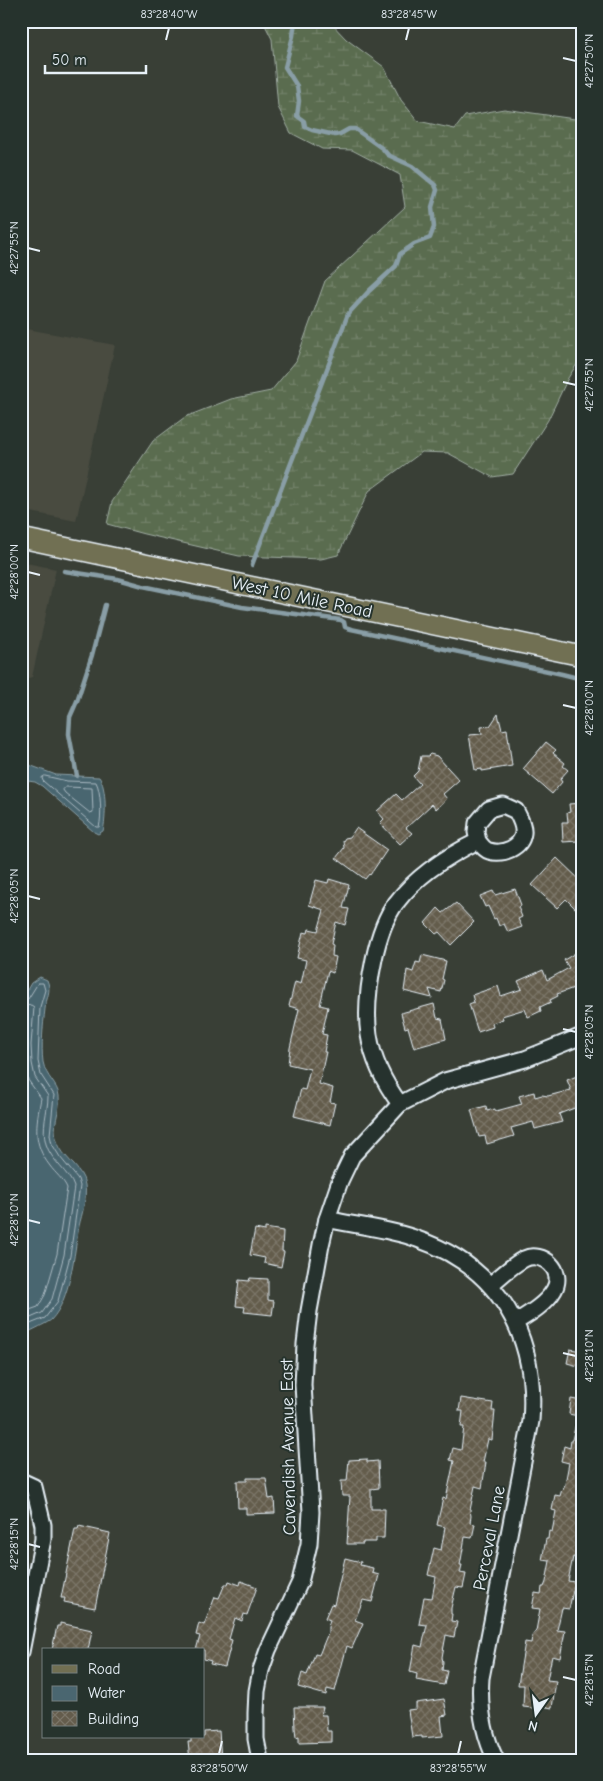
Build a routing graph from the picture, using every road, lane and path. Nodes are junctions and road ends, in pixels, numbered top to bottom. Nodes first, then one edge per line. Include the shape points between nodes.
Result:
1 (21, 538) edge
2 (582, 656) edge
3 (478, 841) dead end
4 (582, 1036) edge
5 (400, 1104) junction
6 (327, 1219) junction
7 (490, 1285) junction
8 (516, 1322) junction
9 (21, 1481) edge
10 (21, 1652) edge
11 (260, 1760) edge
12 (496, 1760) edge

1 - 2 main road, West 10 Mile Road
3 - 5 street via 449,856 410,886 384,923 376,948 368,987 369,1035 374,1058
4 - 5 street, Cavendish Avenue East via 525,1060 445,1081
5 - 6 street, Cavendish Avenue East via 352,1156
6 - 7 street, Perceval Lane via 424,1241 462,1261
6 - 11 street, Cavendish Avenue East via 305,1344 303,1385 311,1512 309,1544 300,1582 261,1670 256,1713
7 - 8 street, Perceval Lane
7 - 8 street via 530,1257 545,1260 555,1270 557,1283 550,1296
8 - 12 street, Perceval Lane via 529,1361 532,1408 481,1678 482,1715
9 - 10 street via 34,1487 43,1532

